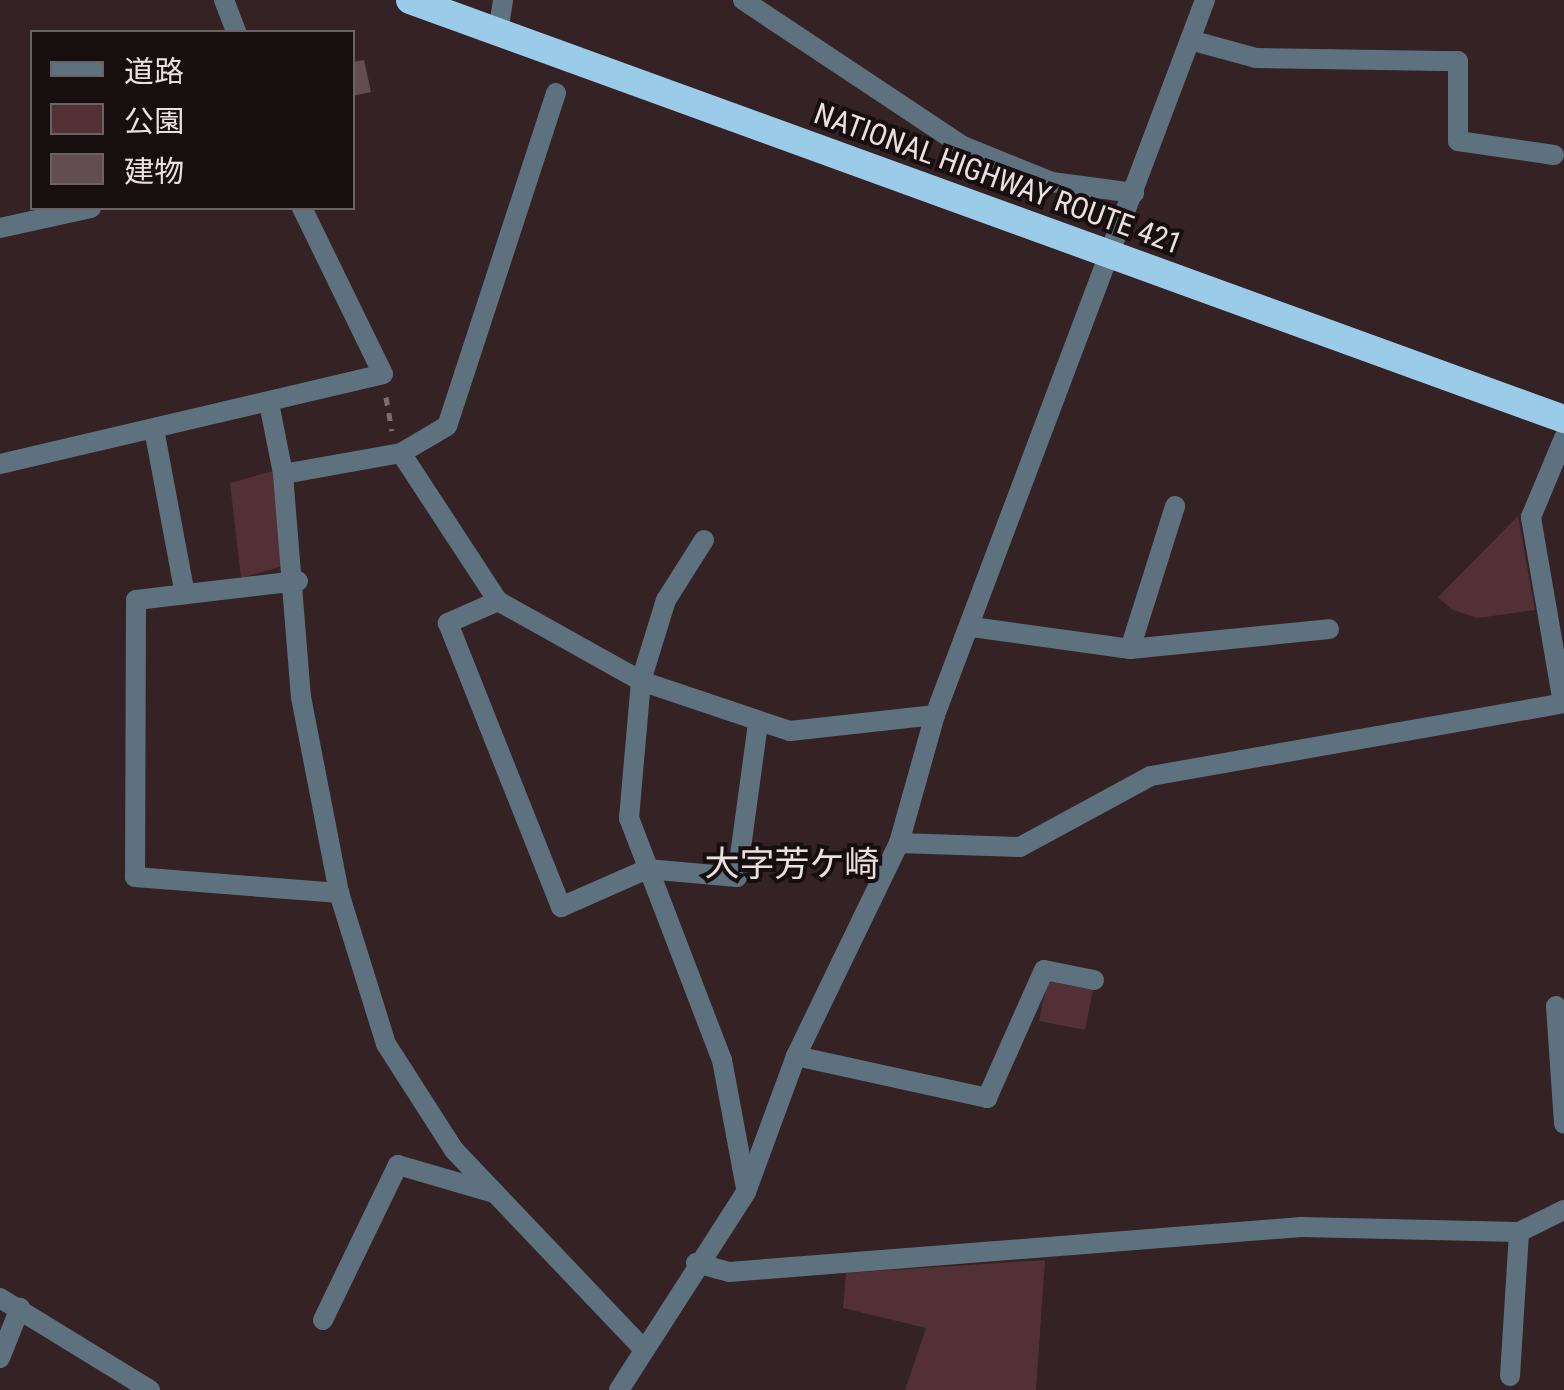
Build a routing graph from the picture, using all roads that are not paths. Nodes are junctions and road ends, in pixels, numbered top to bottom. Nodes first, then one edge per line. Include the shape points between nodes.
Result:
1 (224, 0) edge
2 (410, 0) edge
3 (503, 0) edge
4 (743, 0) edge
5 (1205, 0) edge
6 (235, 30) edge
7 (498, 32) junction
8 (1190, 40) junction
9 (556, 93) dead end
10 (1554, 155) dead end
11 (1134, 193) junction
12 (82, 210) edge
13 (303, 210) edge
14 (0, 228) edge
15 (1111, 254) junction
16 (269, 403) junction
17 (1564, 418) edge
18 (154, 429) junction
19 (1564, 438) edge
20 (399, 453) junction
21 (0, 464) edge
22 (283, 474) junction
23 (1175, 506) dead end
24 (704, 540) dead end
25 (298, 581) junction
26 (185, 594) junction
27 (498, 602) junction
28 (972, 628) junction
29 (1329, 628) dead end
30 (1130, 649) junction
31 (641, 681) junction
32 (935, 715) junction
33 (758, 723) junction
34 (898, 843) junction
35 (647, 869) junction
36 (339, 892) junction
37 (1094, 980) dead end
38 (1556, 1006) dead end
39 (796, 1056) junction
40 (1564, 1124) edge
41 (491, 1192) junction
42 (746, 1192) junction
43 (1564, 1210) edge
44 (1519, 1232) junction
45 (696, 1263) junction
46 (0, 1298) edge
47 (20, 1308) junction
48 (323, 1320) dead end
49 (640, 1345) junction
50 (0, 1358) edge
51 (1510, 1376) dead end
52 (150, 1390) edge
53 (619, 1390) edge

1 - 6 street
2 - 7 highway, NATIONAL HIGHWAY ROUTE 421
3 - 7 street
4 - 11 street via 963,146 1052,182
5 - 8 street
7 - 15 highway, NATIONAL HIGHWAY ROUTE 421
8 - 10 street via 1256,58 1458,62 1458,142
8 - 11 street
9 - 20 street via 448,426
11 - 15 street
12 - 14 street
13 - 16 street via 382,374
15 - 17 highway, NATIONAL HIGHWAY ROUTE 421
15 - 28 street
16 - 18 street
16 - 22 street
18 - 21 street
18 - 26 street
19 - 34 street via 1530,517 1563,704 1151,776 1020,847
20 - 22 street
20 - 27 street
22 - 25 street
23 - 30 street
24 - 31 street via 666,600
25 - 26 street
25 - 36 street via 301,698
26 - 36 street via 136,600 135,877
27 - 31 street
27 - 35 street via 448,624 561,907
28 - 30 street
28 - 32 street
29 - 30 street
31 - 33 street
31 - 35 street via 629,818
32 - 33 street via 790,731
32 - 34 street
33 - 35 street via 737,878
34 - 39 street
35 - 42 street via 722,1060
36 - 41 street via 386,1044
37 - 39 street via 1044,970 986,1098
38 - 40 street
39 - 42 street
41 - 48 street via 398,1166
41 - 49 street
42 - 45 street
43 - 44 street
44 - 45 street via 1301,1227 729,1272
44 - 51 street
45 - 49 street
46 - 47 street
47 - 50 street
47 - 52 street
49 - 53 street

